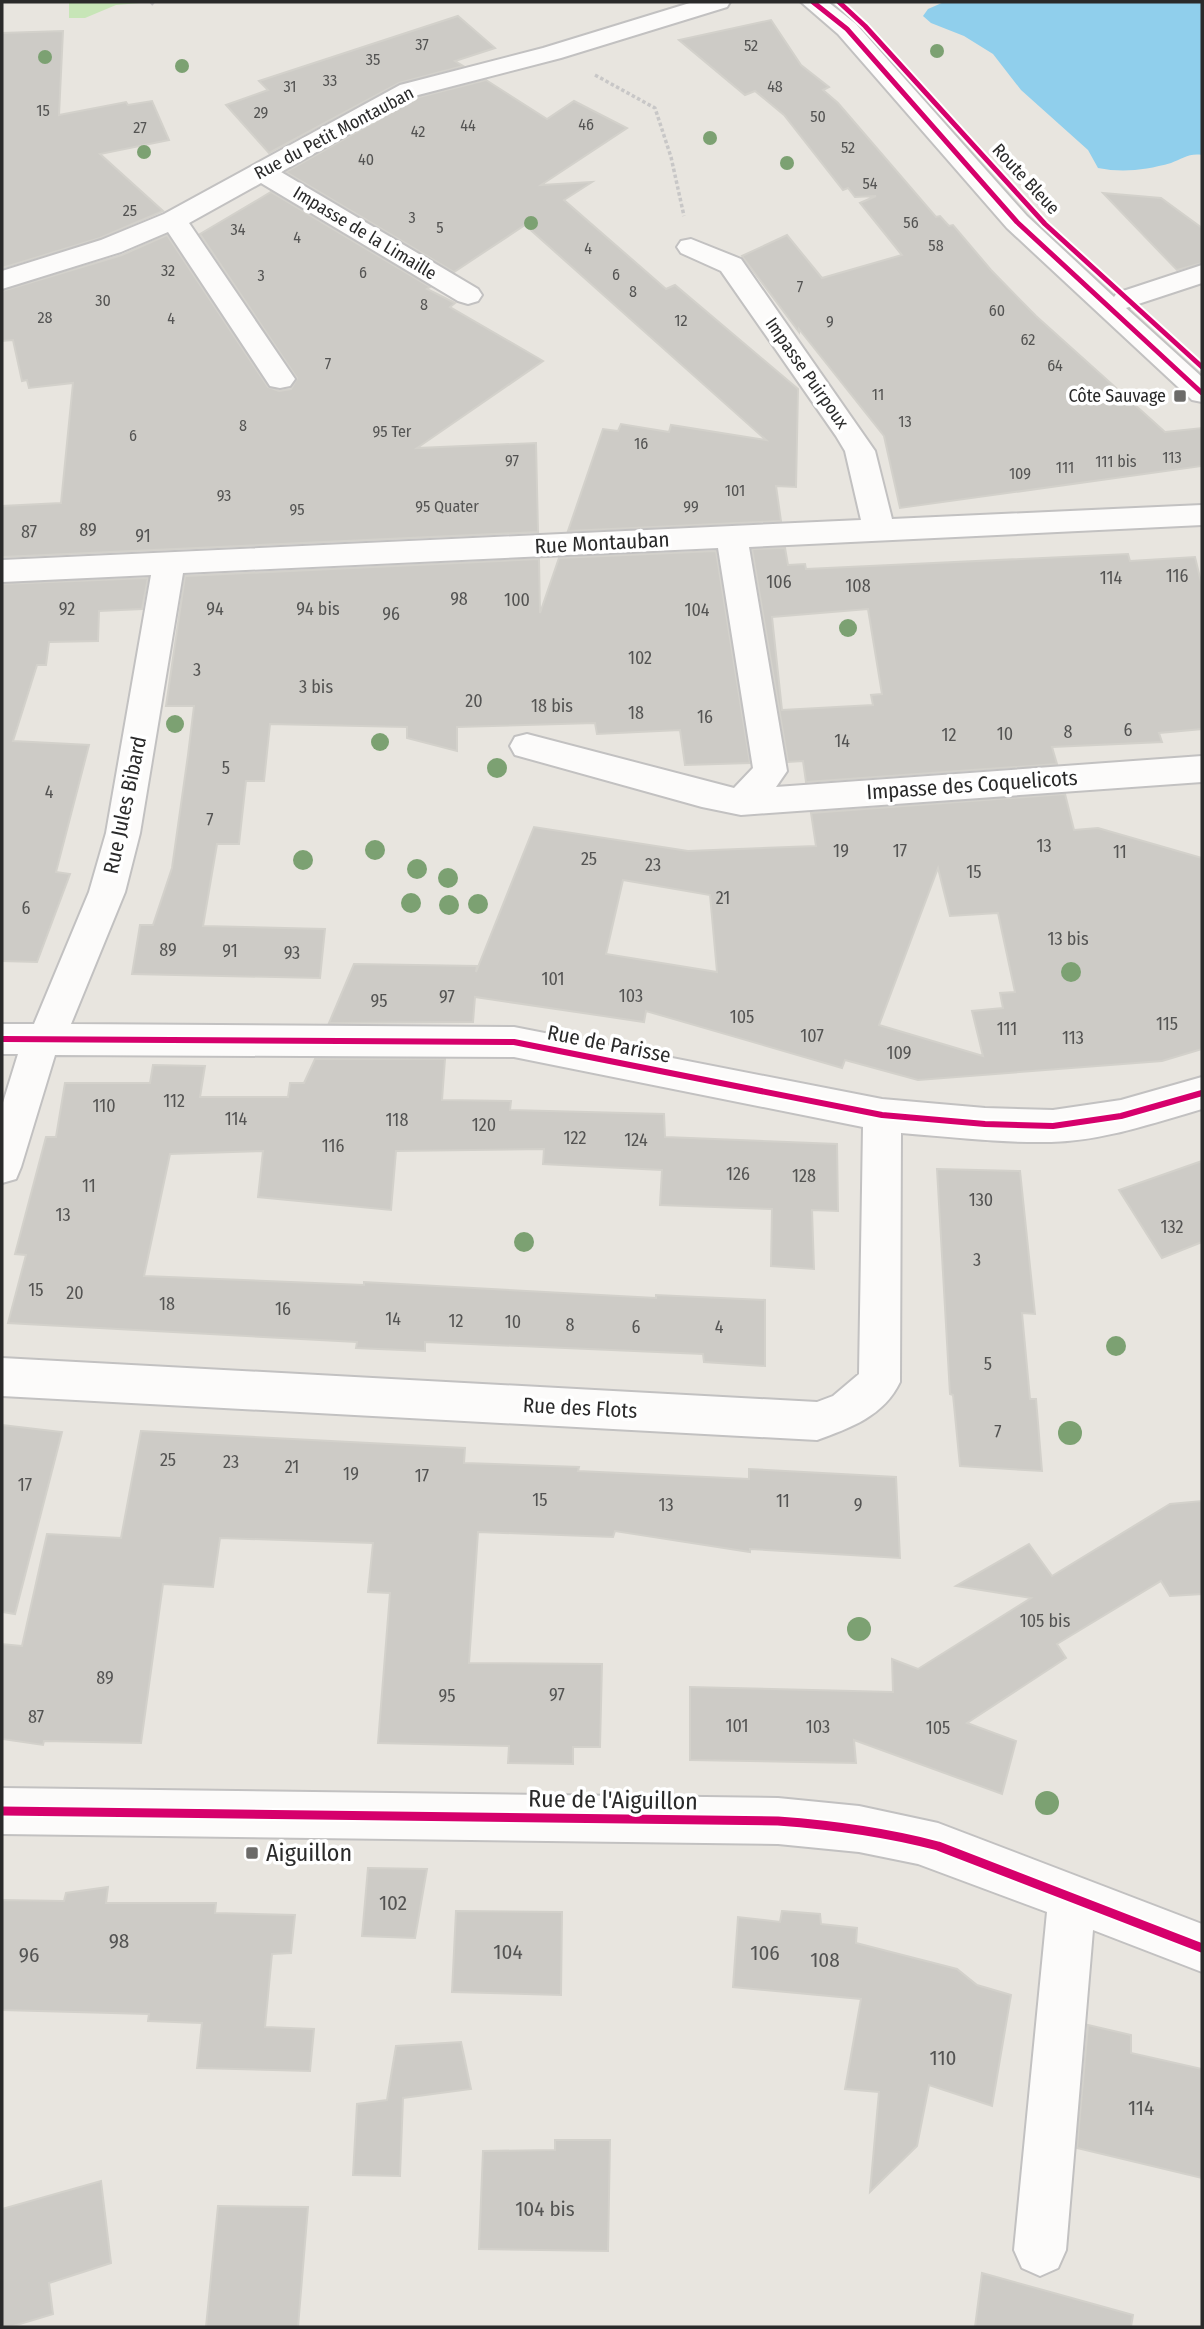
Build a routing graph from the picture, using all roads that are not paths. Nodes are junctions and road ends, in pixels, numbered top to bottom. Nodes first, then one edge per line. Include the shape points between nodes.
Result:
1 (718, 2) edge
2 (813, 2) edge
3 (839, 2) edge
4 (261, 171) junction
5 (174, 219) junction
6 (688, 234) road end
7 (1202, 274) edge
8 (2, 280) edge
9 (468, 295) dead end
10 (1127, 299) junction
11 (1202, 367) edge
12 (280, 379) dead end
13 (1202, 393) edge
14 (1202, 515) edge
15 (878, 530) junction
16 (732, 537) junction
17 (169, 563) junction
18 (2, 571) edge
19 (527, 746) dead end
20 (1202, 769) edge
21 (741, 802) junction
22 (2, 1039) edge
23 (46, 1039) junction
24 (1202, 1093) edge
25 (882, 1115) junction
26 (2, 1167) edge
27 (2, 1377) edge
28 (2, 1811) edge
29 (1072, 1898) junction
30 (1202, 1948) edge
31 (1040, 2250) dead end

1 - 4 street, Rue du Petit Montauban via 552,53 409,90
2 - 13 street, Route Bleue via 846,29 1017,222
3 - 10 street, Route Bleue via 1045,224
4 - 5 street, Rue du Petit Montauban
4 - 9 street, Impasse de la Limaille
5 - 8 street, Rue du Petit Montauban via 111,246
5 - 12 street
6 - 15 street, Impasse Puirpoux via 731,265 847,429 860,451
7 - 10 street
10 - 11 street, Route Bleue
14 - 15 street, Rue Montauban
15 - 16 street, Rue Montauban
16 - 17 street, Rue Montauban
16 - 21 street via 770,771
17 - 18 street, Rue Montauban
17 - 23 street, Rue Jules Bibard via 124,833 107,892
19 - 21 street, Impasse des Coquelicots
20 - 21 street, Impasse des Coquelicots
22 - 23 street, Rue de Parisse
23 - 25 street, Rue de Parisse via 514,1042
23 - 26 street, Rue Jules Bibard
24 - 25 street, Rue de Parisse via 1121,1116 1053,1126
25 - 27 street, Rue des Flots via 878,1382 846,1410 817,1421
28 - 29 street, Rue de l'Aiguillon via 778,1821 852,1826 938,1846
29 - 30 street, Rue de l'Aiguillon
29 - 31 street

